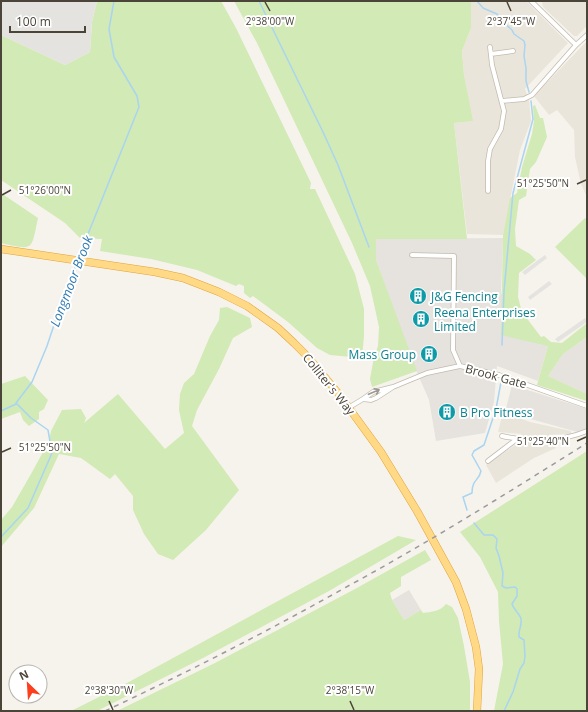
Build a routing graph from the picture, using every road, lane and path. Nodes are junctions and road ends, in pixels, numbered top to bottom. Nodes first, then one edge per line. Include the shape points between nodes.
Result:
1 (531, 1) edge
2 (536, 3) edge
3 (587, 35) edge
4 (576, 45) junction
5 (490, 47) dead end
6 (513, 51) dead end
7 (491, 54) junction
8 (502, 101) junction
9 (488, 191) dead end
10 (1, 249) edge
11 (412, 255) dead end
12 (460, 366) junction
13 (587, 406) edge
14 (348, 408) junction
15 (587, 431) edge
16 (502, 436) dead end
17 (518, 439) junction
18 (488, 461) dead end
19 (477, 711) edge

1 - 2 street
2 - 4 street
3 - 4 street
4 - 8 street via 532,95 524,99
5 - 7 street
6 - 7 street
7 - 8 street
8 - 9 street via 503,122 490,149 488,161
10 - 14 highway, Colliter's Way via 155,272 183,278 218,292 247,306 278,328 307,356
11 - 12 street, Brook Gate via 454,256 453,350
12 - 13 street, Brook Gate via 499,375
12 - 14 street via 427,374 371,400 363,399
14 - 19 highway, Colliter's Way via 380,452 456,582 476,647 479,669
15 - 17 street via 563,438
16 - 17 street
17 - 18 street

